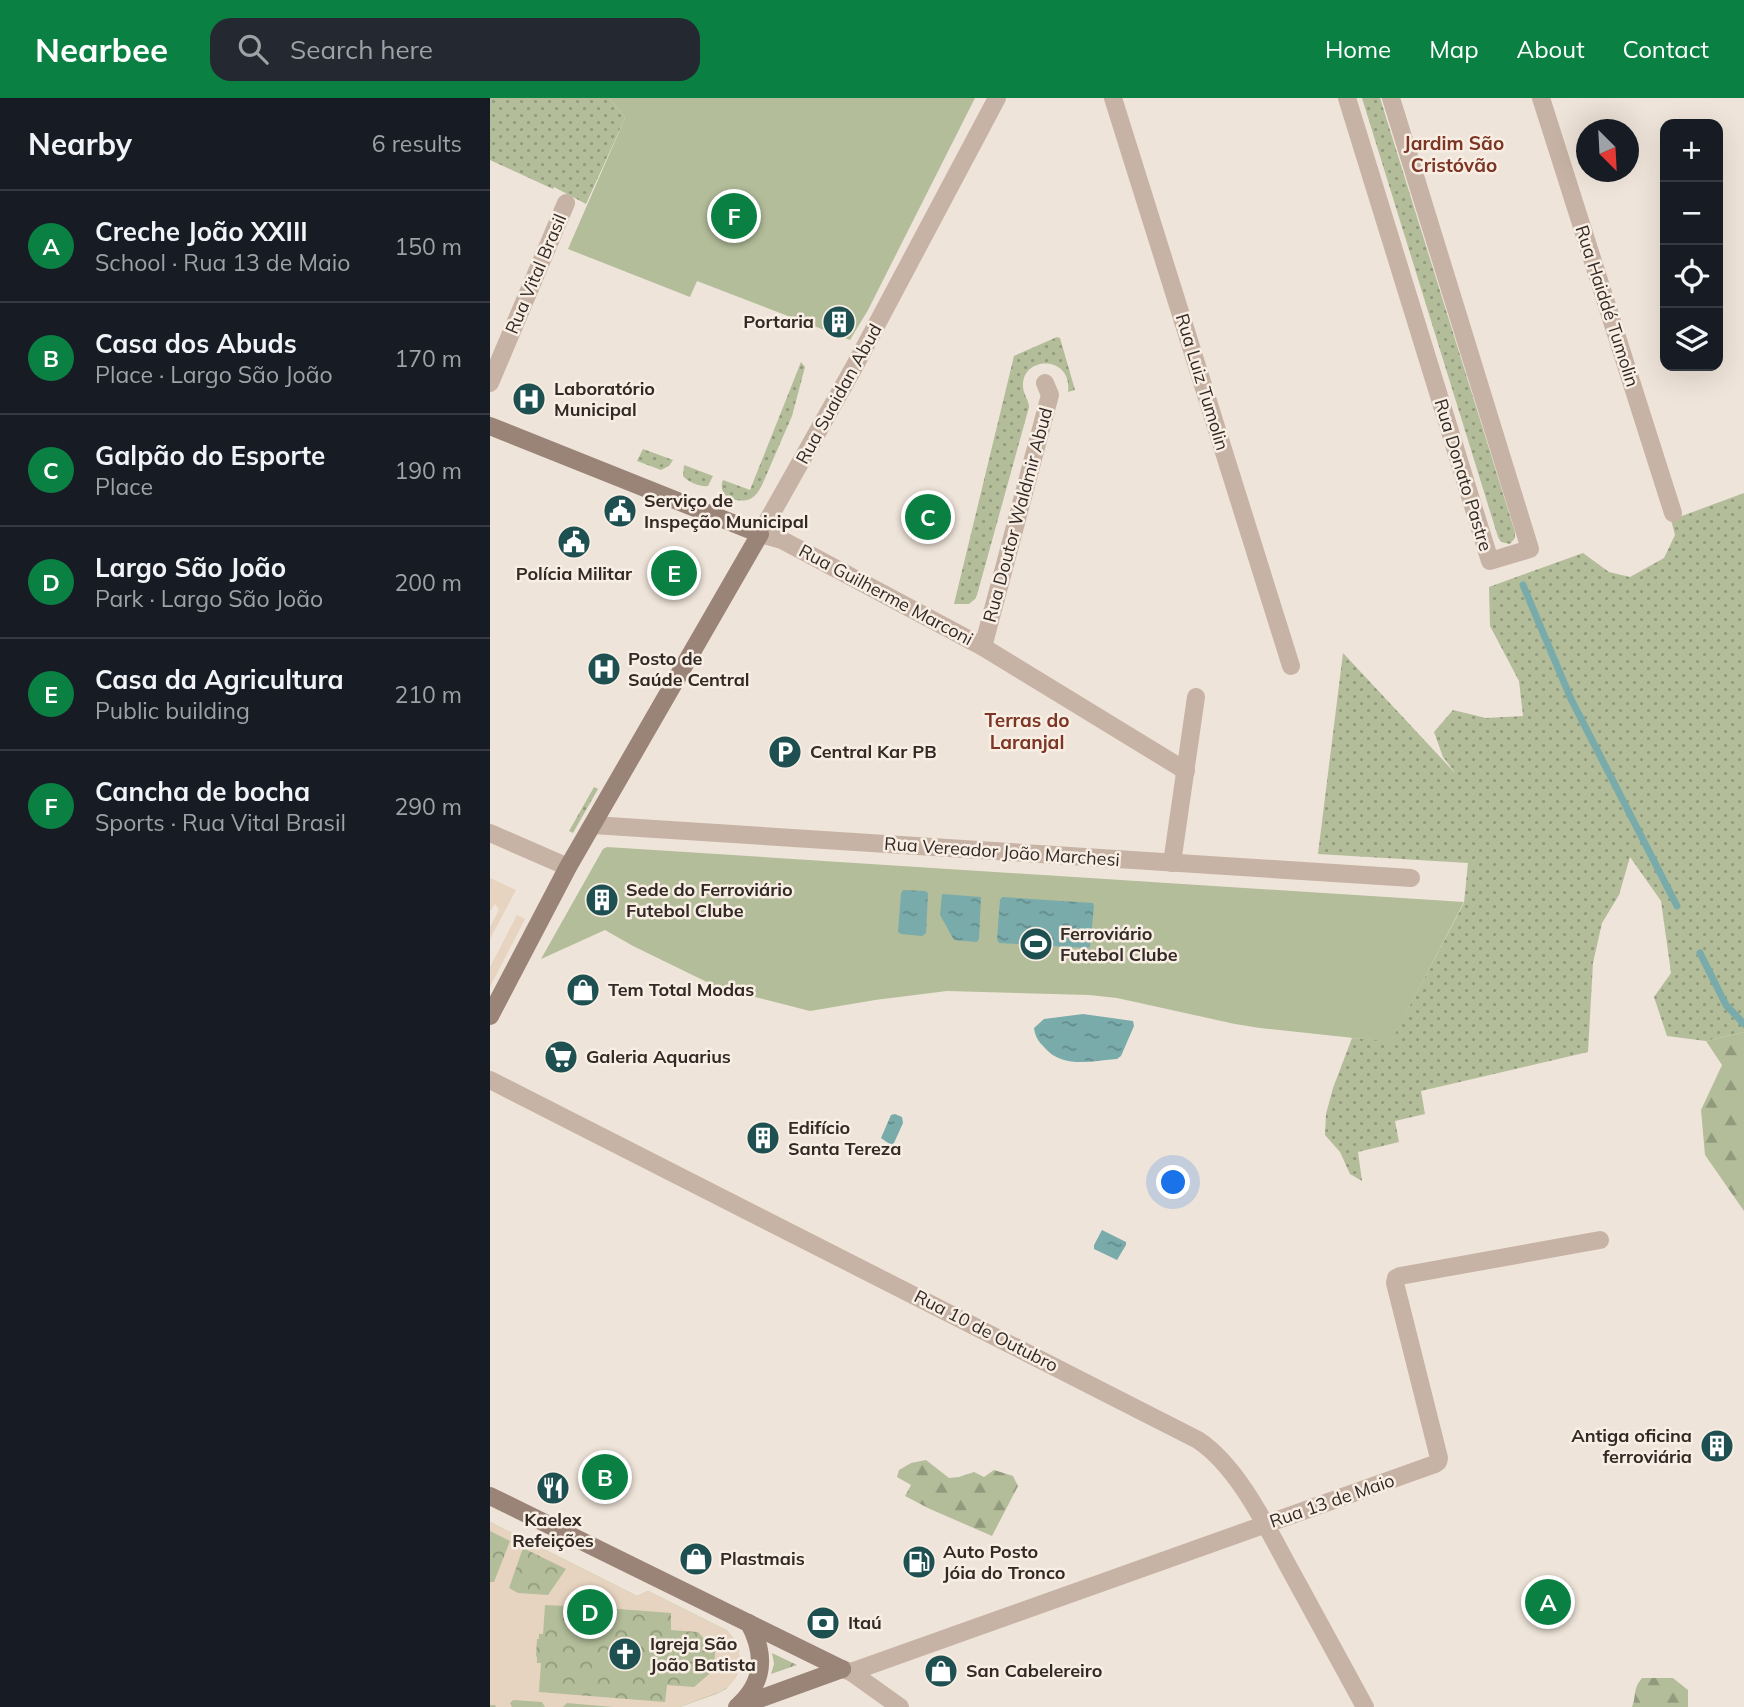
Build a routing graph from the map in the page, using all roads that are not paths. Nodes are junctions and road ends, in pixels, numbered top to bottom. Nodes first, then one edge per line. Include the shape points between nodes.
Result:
1 (997, 98) edge
2 (1113, 98) edge
3 (1347, 98) edge
4 (1391, 98) edge
5 (1541, 98) edge
6 (566, 204) dead end
7 (490, 383) edge
8 (1045, 383) dead end
9 (490, 426) edge
10 (1672, 513) dead end
11 (760, 534) junction
12 (982, 647) junction
13 (1291, 666) dead end
14 (1196, 697) dead end
15 (1185, 771) junction
16 (593, 825) junction
17 (490, 833) edge
18 (1172, 863) junction
19 (568, 867) junction
20 (1410, 878) dead end
21 (490, 1016) edge
22 (490, 1080) edge
23 (1601, 1240) dead end
24 (490, 1496) edge
25 (1265, 1524) junction
26 (749, 1623) junction
27 (846, 1670) junction
28 (877, 1690) junction
29 (737, 1707) edge
30 (890, 1707) edge
31 (900, 1707) edge
32 (1365, 1707) edge

1 - 11 street, Rua Suaidan Abud
2 - 13 street, Rua Luiz Tumolin
3 - 4 street, Rua Donato Pastre via 1490,561 1530,549
5 - 10 street, Rua Haiddé Tumolin
6 - 7 street, Rua Vital Brasil
8 - 12 street, Rua Doutor Waldmir Abud via 1050,394
9 - 11 main road, Rua Guilherme Marconi
11 - 12 street, Rua Guilherme Marconi via 782,540
11 - 16 main road, Rua Suaidan Abud
12 - 15 street, Rua Guilherme Marconi
14 - 15 street
15 - 18 street
16 - 18 street, Rua Vereador João Marchesi
16 - 19 main road, Rua Suaidan Abud
17 - 19 street
18 - 20 street, Rua Vereador João Marchesi
19 - 21 main road, Rua Suaidan Abud
22 - 25 street, Rua 10 de Outubro via 1198,1440 1224,1462
23 - 25 street, Rua 13 de Maio via 1396,1278 1438,1462
24 - 26 main road
25 - 27 street, Rua 13 de Maio
25 - 32 street, Rua 10 de Outubro
26 - 27 main road
26 - 29 main road via 757,1637 760,1668 755,1684
27 - 28 street
27 - 29 main road
28 - 30 street
28 - 31 street

